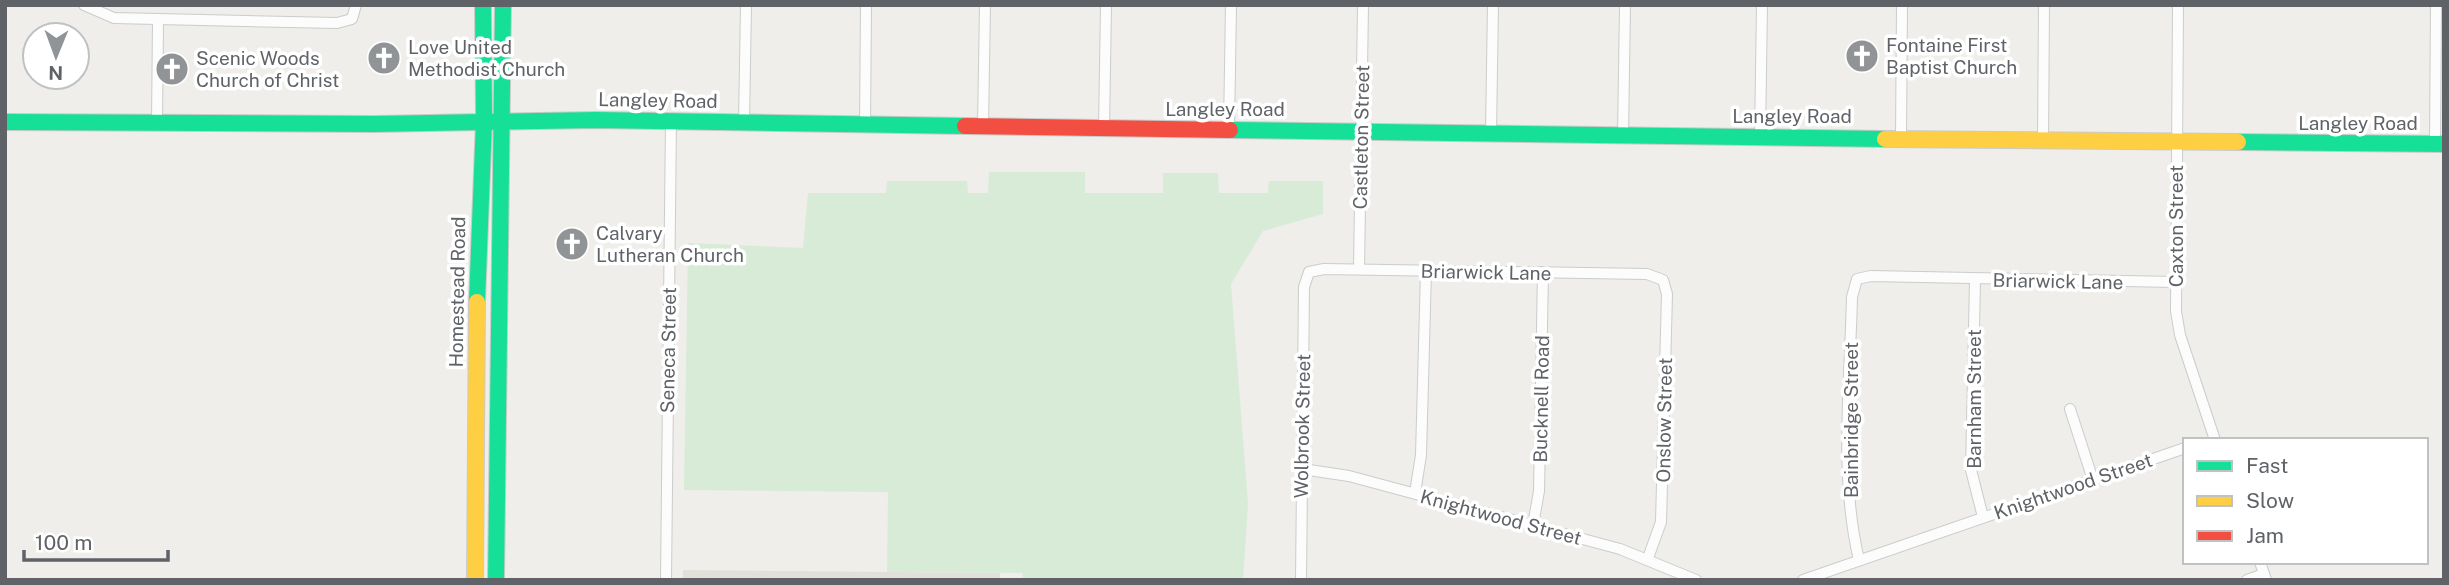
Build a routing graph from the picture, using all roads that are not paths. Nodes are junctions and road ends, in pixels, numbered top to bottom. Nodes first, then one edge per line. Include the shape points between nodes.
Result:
1 (84, 5) edge
2 (356, 5) edge
3 (483, 5) edge
4 (503, 5) edge
5 (746, 5) edge
6 (866, 5) edge
7 (985, 5) edge
8 (1106, 5) edge
9 (1231, 5) edge
10 (1363, 5) edge
11 (1493, 5) edge
12 (1625, 5) edge
13 (1762, 5) edge
14 (1902, 5) edge
15 (2044, 5) edge
16 (2178, 5) edge
17 (2436, 5) edge
18 (158, 21) junction
19 (484, 120) junction
20 (502, 120) junction
21 (671, 121) junction
22 (5, 122) edge
23 (744, 122) junction
24 (157, 123) junction
25 (865, 126) junction
26 (983, 126) junction
27 (1104, 129) junction
28 (1229, 130) junction
29 (1361, 130) junction
30 (1491, 133) junction
31 (1623, 136) junction
32 (1760, 137) junction
33 (1901, 138) junction
34 (2043, 140) junction
35 (2176, 142) junction
36 (2439, 144) edge
37 (1359, 269) junction
38 (1426, 271) junction
39 (1308, 272) joint
40 (1544, 272) junction
41 (1857, 279) joint
42 (1663, 280) joint
43 (1975, 280) junction
44 (2175, 282) junction
45 (499, 283) junction
46 (477, 285) junction
47 (2070, 409) dead end
48 (2213, 438) edge
49 (2183, 449) edge
50 (1302, 469) junction
51 (2093, 480) junction
52 (1415, 493) junction
53 (1983, 517) junction
54 (1533, 525) junction
55 (1648, 558) junction
56 (1859, 560) junction
57 (2265, 577) edge
58 (475, 580) edge
59 (496, 580) edge
60 (666, 580) edge
61 (1301, 580) edge
62 (1696, 580) edge
63 (1802, 580) edge
64 (2247, 580) edge

1 - 18 street via 114,18
2 - 18 street via 352,19 323,23
3 - 19 street, Homestead Road
4 - 20 street
5 - 23 street
6 - 25 street
7 - 26 street
8 - 27 street
9 - 28 street
10 - 29 street, Castleton Street
11 - 30 street
12 - 31 street
13 - 32 street
14 - 33 street
15 - 34 street
16 - 35 street, Caxton Street
17 - 36 street
18 - 24 street
19 - 20 street, Langley Road
19 - 24 street, Langley Road
19 - 46 street, Homestead Road
20 - 21 street, Langley Road
20 - 45 street
21 - 23 street, Langley Road
21 - 60 street, Seneca Street
22 - 24 street, Langley Road
23 - 25 street, Langley Road
25 - 26 street, Langley Road
26 - 27 street, Langley Road
27 - 28 street, Langley Road
28 - 29 street, Langley Road
29 - 30 street, Langley Road
29 - 37 street, Castleton Street
30 - 31 street, Langley Road
31 - 32 street, Langley Road
32 - 33 street, Langley Road
33 - 34 street, Langley Road
34 - 35 street, Langley Road
35 - 36 street, Langley Road
35 - 44 street, Caxton Street
37 - 38 street, Briarwick Lane
37 - 39 street, Briarwick Lane
38 - 40 street, Briarwick Lane
38 - 52 street via 1421,455
39 - 50 street, Wolbrook Street via 1304,287
40 - 42 street, Briarwick Lane via 1647,274
40 - 54 street, Bucknell Road via 1539,491
41 - 43 street, Briarwick Lane
41 - 56 street, Bainbridge Street via 1852,297 1849,488
42 - 55 street, Onslow Street via 1667,294 1661,522
43 - 44 street, Briarwick Lane
43 - 53 street, Barnham Street via 1971,470
44 - 48 street, Caxton Street via 2180,335
45 - 46 street
45 - 59 street
46 - 58 street, Homestead Road
47 - 51 street
49 - 51 street, Knightwood Street
50 - 52 street, Knightwood Street
50 - 61 street, Wolbrook Street
51 - 53 street, Knightwood Street
52 - 54 street, Knightwood Street
53 - 56 street, Knightwood Street
54 - 55 street, Knightwood Street
55 - 62 street, Knightwood Street
56 - 63 street, Knightwood Street
57 - 64 street

